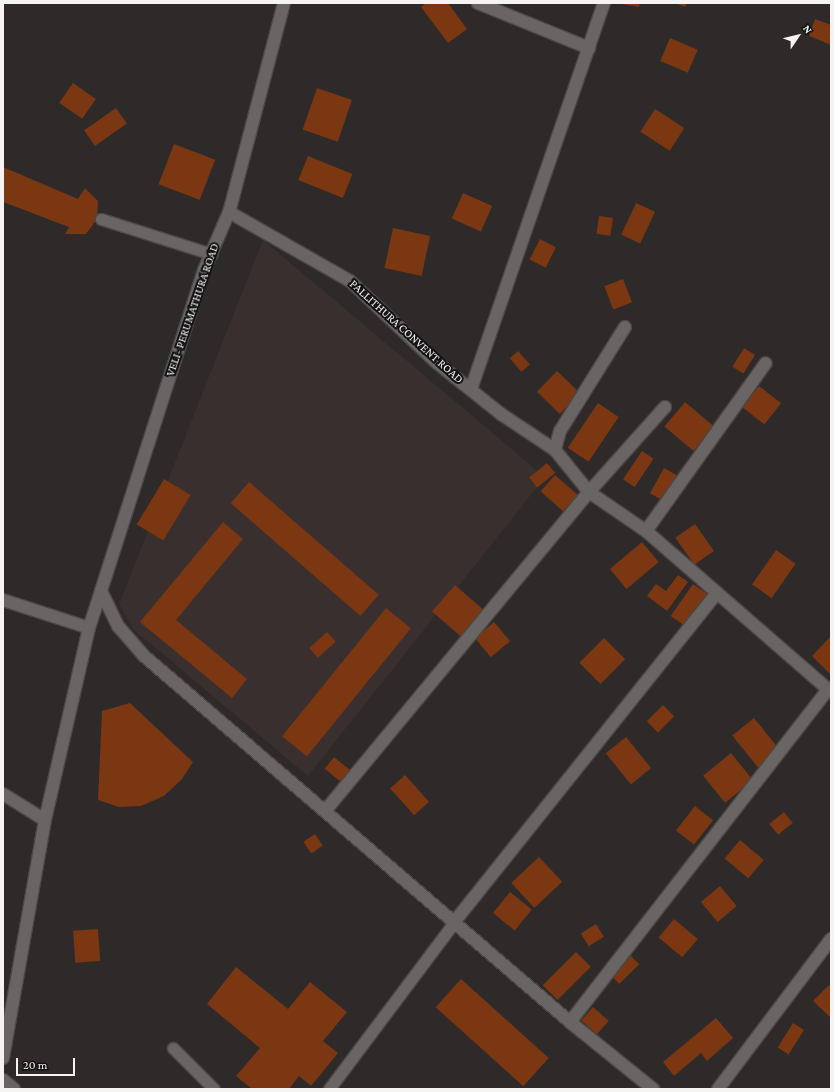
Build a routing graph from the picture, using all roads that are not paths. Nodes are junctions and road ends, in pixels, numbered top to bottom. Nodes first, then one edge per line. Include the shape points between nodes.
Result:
1 (284, 3) edge
2 (478, 3) edge
3 (604, 3) edge
4 (588, 48) junction
5 (229, 212) junction
6 (101, 219) dead end
7 (212, 254) junction
8 (626, 327) dead end
9 (766, 364) dead end
10 (471, 389) junction
11 (665, 407) dead end
12 (555, 450) junction
13 (589, 492) junction
14 (646, 531) junction
15 (101, 591) junction
16 (717, 593) junction
17 (3, 600) edge
18 (89, 628) junction
19 (830, 690) edge
20 (3, 794) edge
21 (325, 811) junction
22 (45, 820) junction
23 (455, 921) junction
24 (831, 939) edge
25 (570, 1022) junction
26 (6, 1037) edge
27 (173, 1048) dead end
28 (3, 1058) edge
29 (3, 1080) edge
30 (14, 1089) edge
31 (214, 1089) edge
32 (329, 1089) edge
33 (653, 1089) edge
34 (718, 1089) edge

1 - 5 street, VELI- PERUMATHURA ROAD
2 - 4 street
3 - 4 street
4 - 10 street
5 - 7 street, VELI- PERUMATHURA ROAD
5 - 10 street, PALLITHURA CONVENT ROAD via 350,281
6 - 7 lane
7 - 15 street, VELI- PERUMATHURA ROAD
8 - 12 street via 560,432
9 - 14 street
10 - 12 street, PALLITHURA CONVENT ROAD
11 - 13 street
12 - 13 street, PALLITHURA CONVENT ROAD
13 - 14 street, PALLITHURA CONVENT ROAD
13 - 21 street
14 - 16 street, PALLITHURA CONVENT ROAD
15 - 18 street, VELI- PERUMATHURA ROAD
15 - 21 street via 118,626 143,655
16 - 19 street, PALLITHURA CONVENT ROAD
16 - 23 street
17 - 18 street
18 - 22 street, VELI- PERUMATHURA ROAD
19 - 25 street
20 - 22 street
21 - 23 street
22 - 26 street, VELI- PERUMATHURA ROAD
23 - 25 street
23 - 32 lane
24 - 34 street
25 - 33 street
26 - 28 street, VELI- PERUMATHURA ROAD
27 - 31 lane
29 - 30 street

